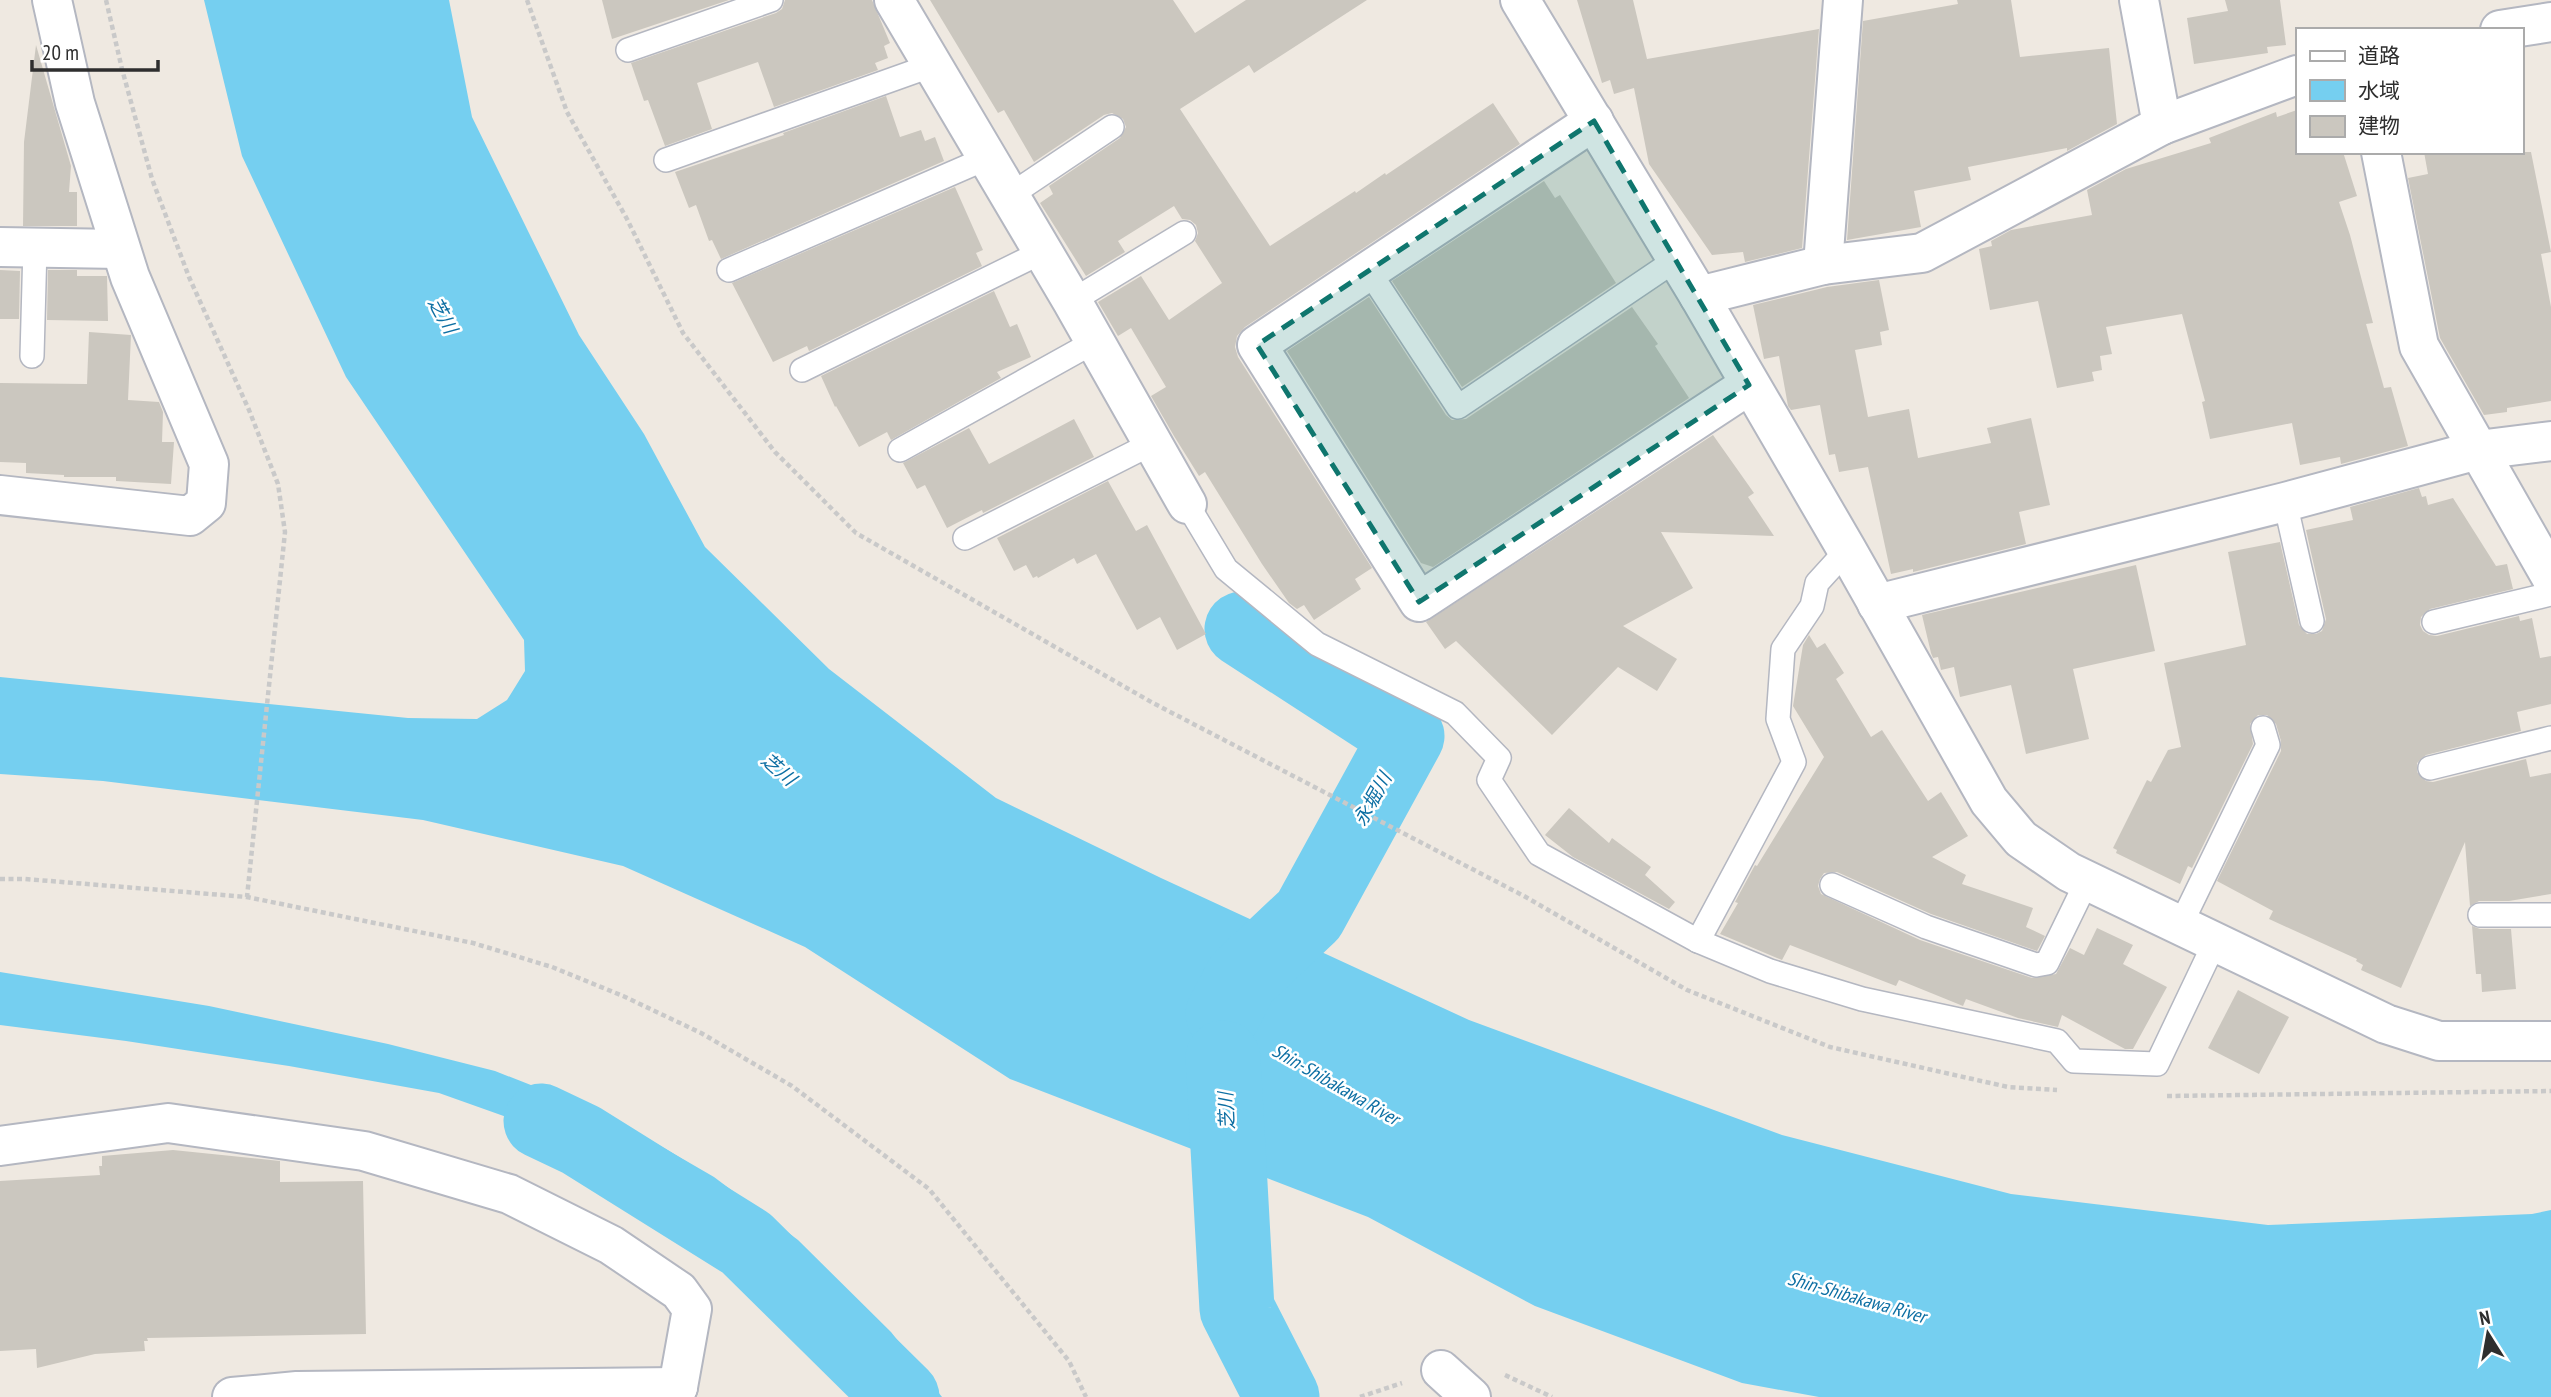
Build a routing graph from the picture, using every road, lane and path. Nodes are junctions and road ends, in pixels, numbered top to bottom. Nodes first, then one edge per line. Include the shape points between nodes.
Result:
1 (52, 0) edge
2 (106, 0) edge
3 (527, 0) edge
4 (771, 0) edge
5 (894, 0) edge
6 (1520, 0) edge
7 (1843, 0) edge
8 (2139, 0) edge
9 (2551, 22) edge
10 (2513, 28) edge
11 (628, 50) dead end
12 (933, 65) junction
13 (2296, 75) edge
14 (1594, 121) junction
15 (2162, 125) junction
16 (1112, 127) dead end
17 (2381, 154) edge
18 (987, 158) junction
19 (666, 160) dead end
20 (1009, 196) junction
21 (1184, 233) dead end
22 (17, 247) edge
23 (120, 249) junction
24 (1042, 252) junction
25 (1677, 259) junction
26 (1823, 265) junction
27 (729, 270) dead end
28 (1368, 270) junction
29 (1699, 296) junction
30 (1072, 301) junction
31 (1094, 342) junction
32 (32, 356) dead end
33 (802, 370) dead end
34 (1749, 385) junction
35 (2551, 441) edge
36 (1153, 443) junction
37 (901, 450) dead end
38 (2478, 450) junction
39 (0, 495) edge
40 (2285, 502) junction
41 (1187, 504) joint
42 (965, 538) dead end
43 (1847, 550) junction
44 (2551, 577) edge
45 (2551, 594) edge
46 (1877, 604) junction
47 (2312, 621) dead end
48 (2434, 622) dead end
49 (2263, 728) dead end
50 (2551, 738) edge
51 (2430, 768) dead end
52 (0, 879) edge
53 (2087, 881) junction
54 (1832, 885) dead end
55 (247, 897) junction
56 (2480, 915) dead end
57 (2551, 915) edge
58 (2180, 926) junction
59 (1698, 941) junction
60 (2215, 942) junction
61 (2551, 1041) edge
62 (2060, 1090) dead end
63 (2551, 1091) edge
64 (2165, 1096) dead end
65 (0, 1146) edge
66 (1441, 1370) dead end
67 (232, 1397) edge
68 (1086, 1397) edge
69 (1471, 1397) edge

1 - 23 street via 75,103
2 - 55 path via 152,179 188,277 278,484 285,532
3 - 62 path via 567,112 628,219 683,333 775,452 856,533 1153,703 1524,896 1687,990 1830,1047 2007,1087
4 - 11 lane
5 - 12 street
6 - 14 street
7 - 26 street
8 - 15 street
9 - 10 street
12 - 18 street
12 - 19 lane
13 - 15 street
14 - 25 street
14 - 28 street
15 - 26 street via 1922,253
16 - 20 lane
17 - 38 street via 2419,346
18 - 20 street
18 - 27 lane
20 - 24 street
21 - 30 lane
22 - 23 street
22 - 32 lane
23 - 39 street via 209,464 206,503 190,516
24 - 30 street
24 - 33 lane
25 - 28 lane via 1458,407
25 - 29 street
26 - 29 street
28 - 34 street via 1257,345 1419,602
29 - 34 street
30 - 31 street
31 - 36 street
31 - 37 lane
34 - 43 street
35 - 38 street
36 - 41 street
36 - 42 lane
38 - 40 street
38 - 44 street
40 - 46 street
40 - 47 lane
41 - 59 lane via 1226,569 1317,644 1455,713 1499,758 1489,780 1539,853
43 - 46 street
43 - 59 lane via 1817,583 1812,606 1783,649 1778,719 1794,762
45 - 48 lane
46 - 53 street via 1989,801 2021,839
49 - 58 lane via 2268,744
50 - 51 lane
52 - 55 path
53 - 54 lane via 2047,963 2036,965 1926,927
53 - 58 street
55 - 68 path via 474,943 552,967 701,1033 792,1086 929,1189 1069,1361
56 - 57 lane
58 - 60 street
59 - 60 lane via 1770,971 1862,999 2057,1041 2074,1061 2157,1064
60 - 61 street via 2386,1024 2439,1041
63 - 64 path
65 - 67 street via 168,1123 364,1151 509,1194 611,1244 679,1291 692,1309 678,1387 297,1391
66 - 69 street

